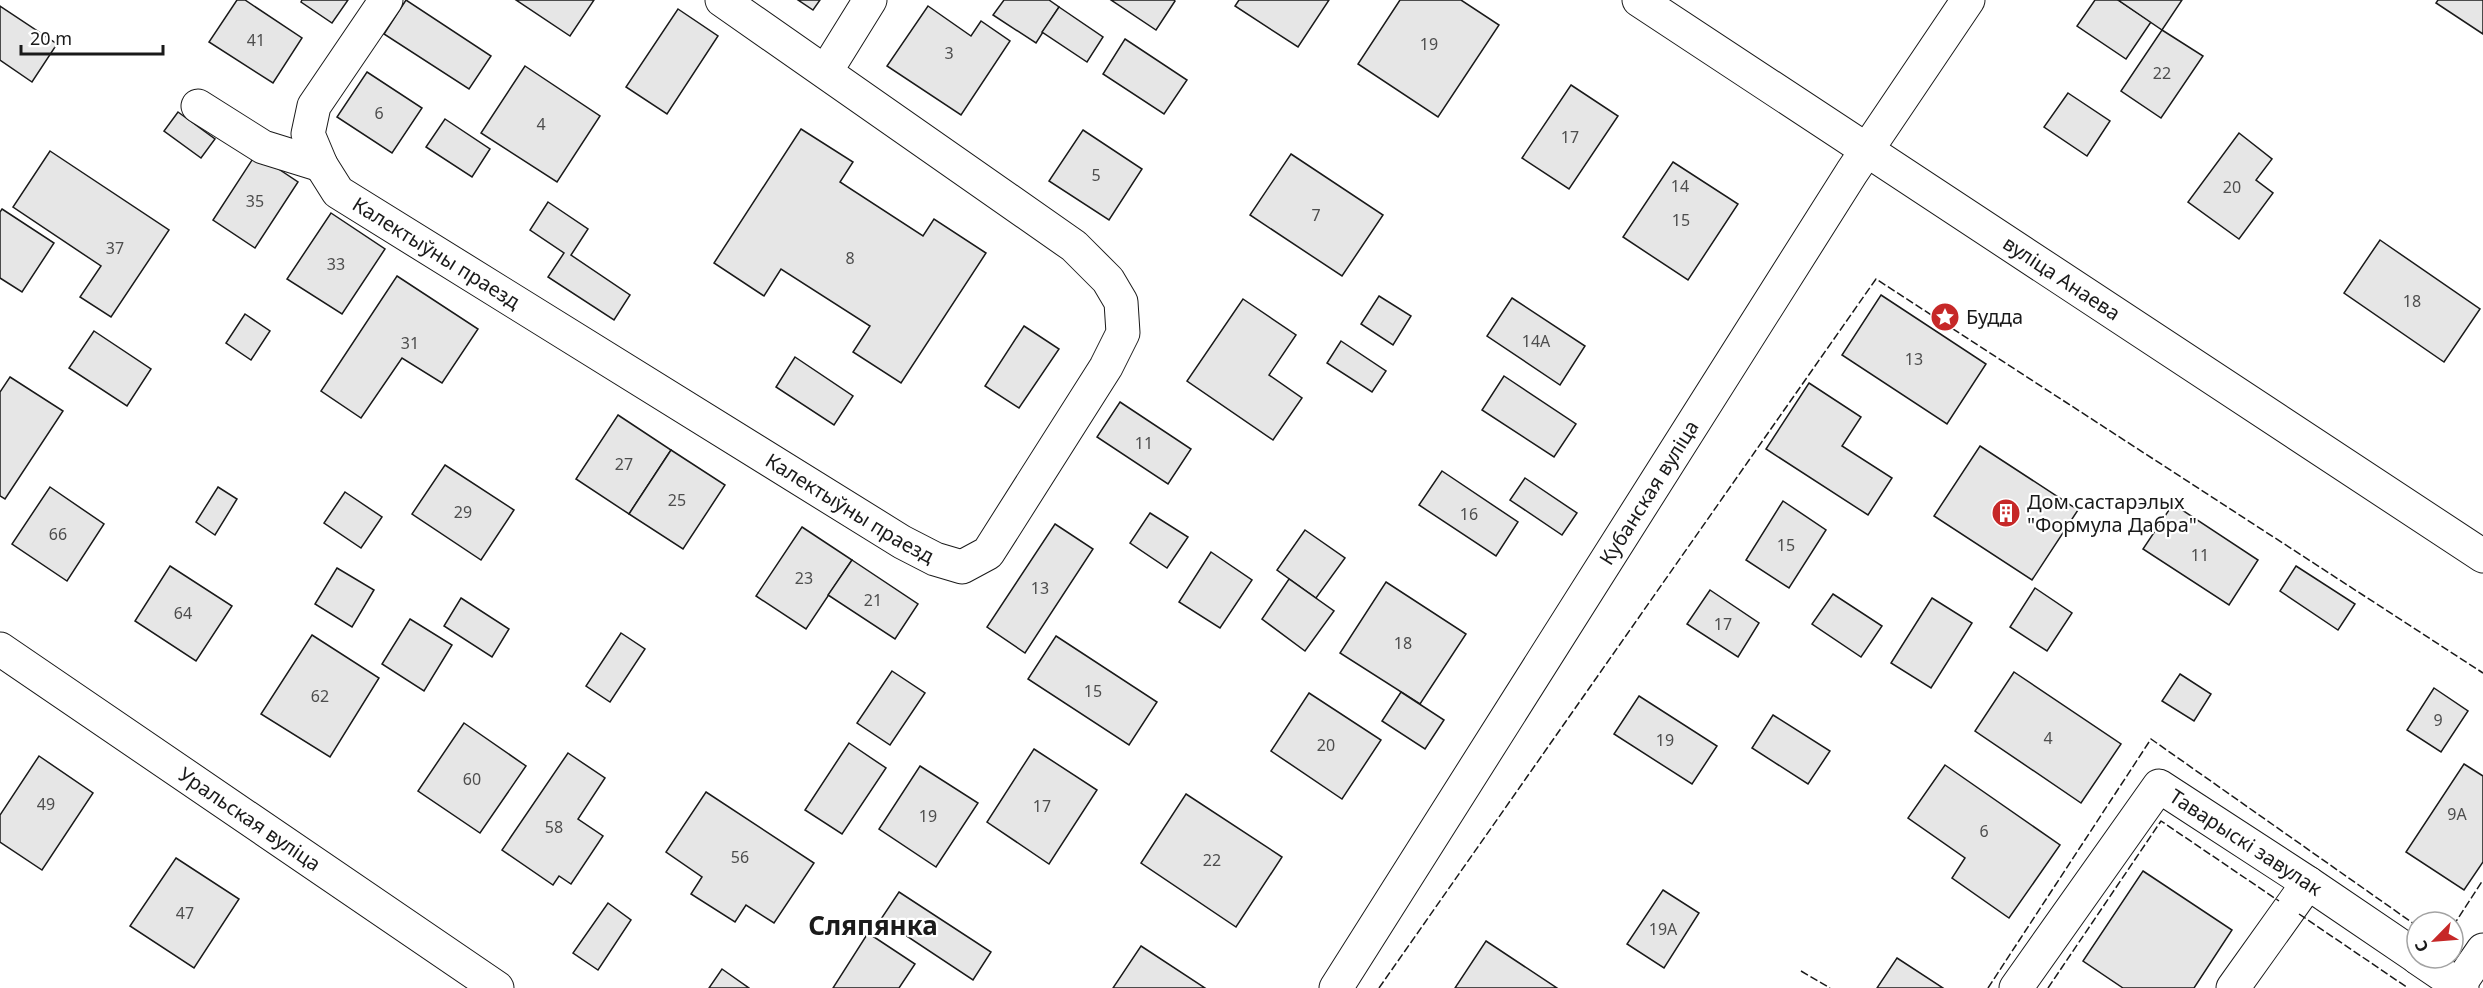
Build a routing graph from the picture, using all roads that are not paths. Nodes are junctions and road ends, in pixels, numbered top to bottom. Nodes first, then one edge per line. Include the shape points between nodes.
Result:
1 (386, 0) edge
2 (722, 0) edge
3 (870, 0) edge
4 (1639, 0) edge
5 (1968, 0) edge
6 (826, 71) junction
7 (198, 106) dead end
8 (1866, 149) junction
9 (321, 165) junction
10 (2483, 556) edge
11 (0, 649) edge
12 (2308, 883) junction
13 (2405, 949) edge
14 (2483, 950) edge
15 (2435, 970) edge
16 (2023, 985) edge
17 (2460, 987) edge
18 (497, 988) edge
19 (1336, 988) edge
20 (2233, 988) edge

1 - 9 street, Калектыўны праезд via 314,106 308,134
2 - 6 street, Калектыўны праезд
3 - 6 street
4 - 8 street, вуліца Анаева
5 - 8 street, Кубанская вуліца
6 - 9 street, Калектыўны праезд via 1074,246 1108,280 1121,302 1123,333 1106,367 988,553 962,567 902,542 338,192
7 - 9 street via 263,147
8 - 10 street, вуліца Анаева
8 - 19 street, Кубанская вуліца
11 - 18 street, Уральская вуліца
12 - 13 street, Таварыскі завулак
12 - 16 street, Таварыскі завулак via 2158,786
12 - 20 street
14 - 17 street, Таварыскі завулак
15 - 17 street, Таварыскі завулак

